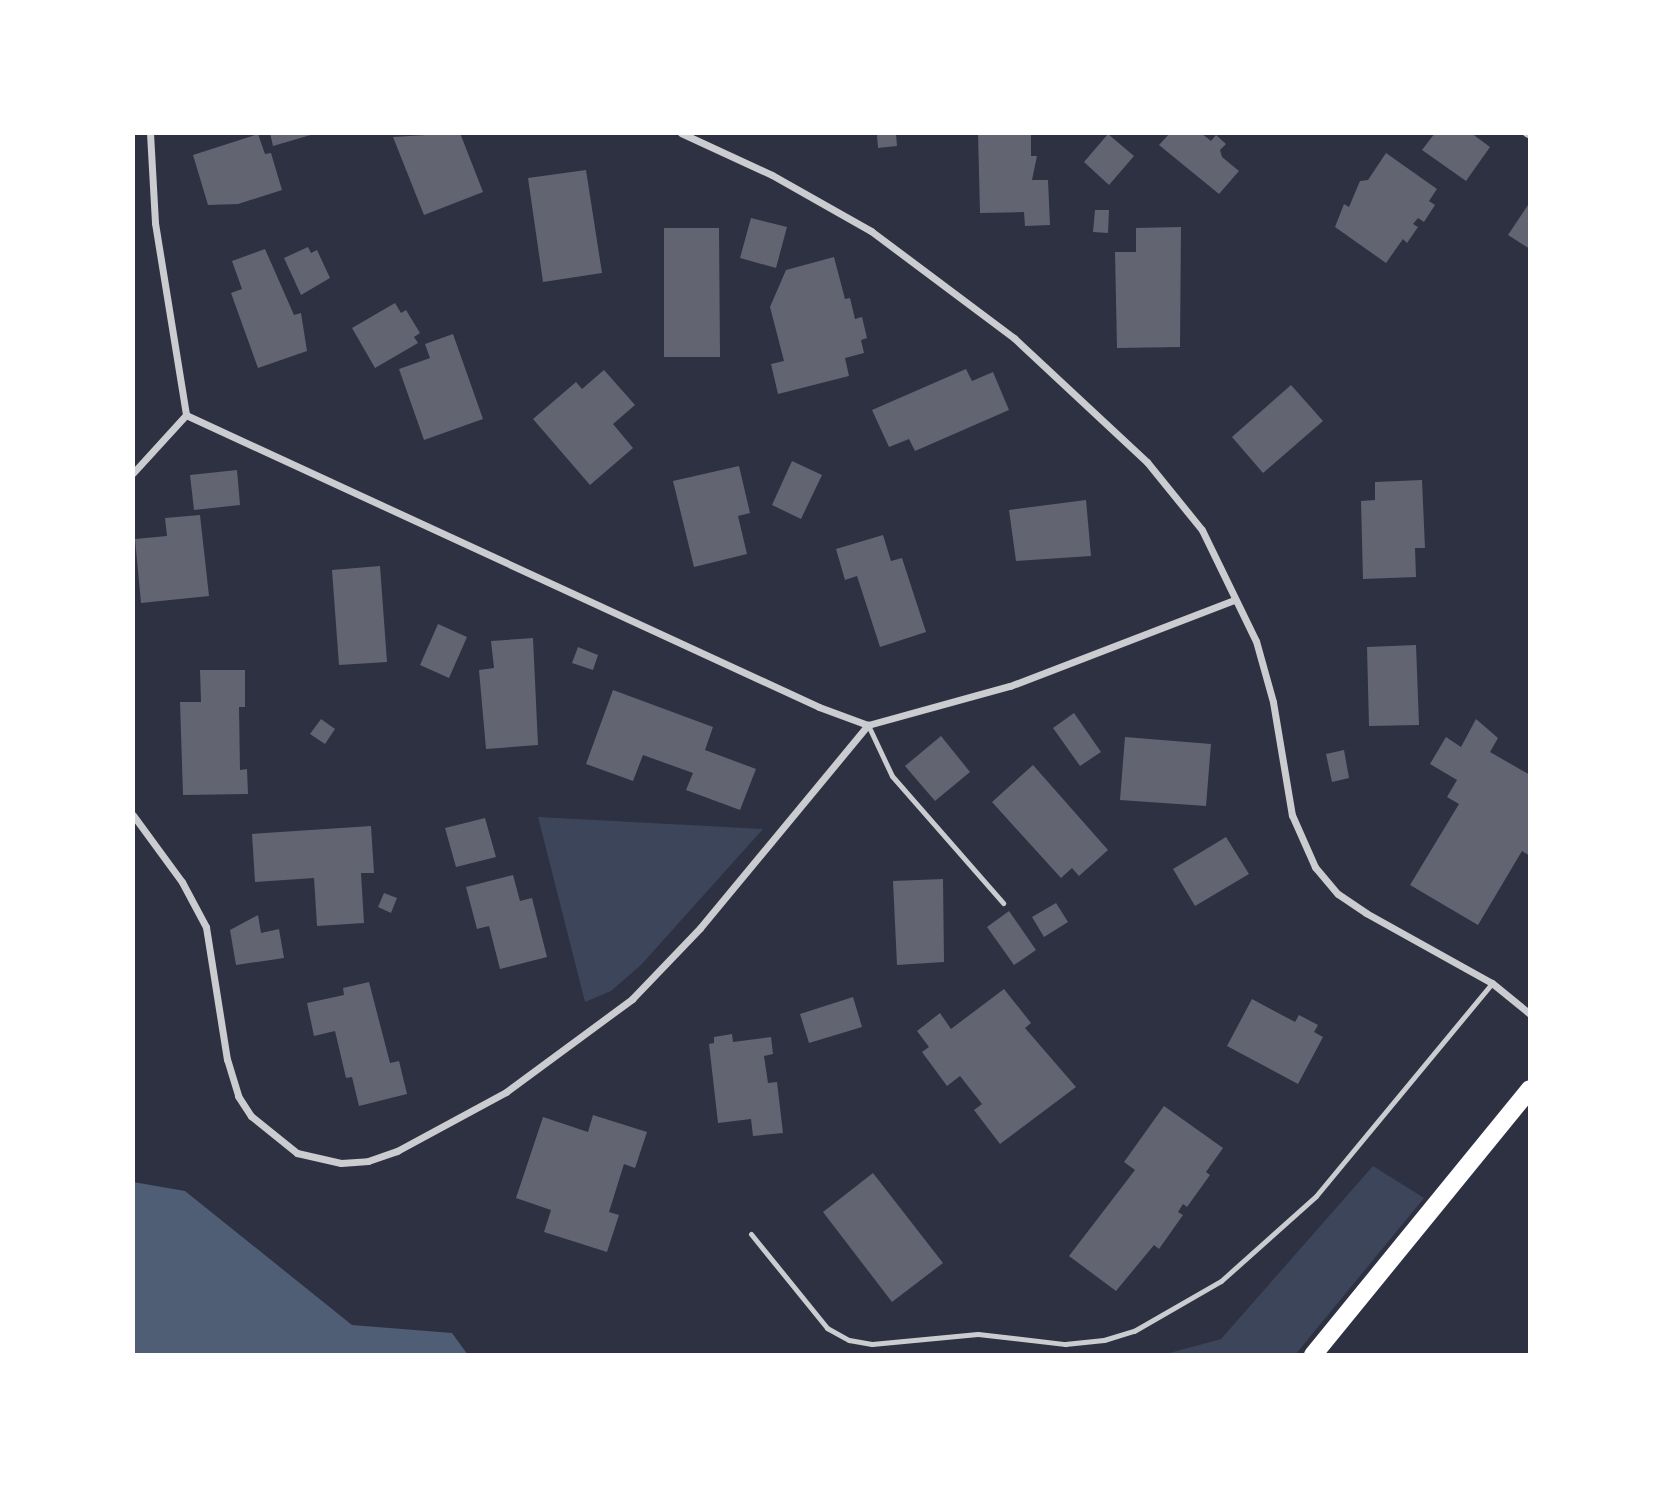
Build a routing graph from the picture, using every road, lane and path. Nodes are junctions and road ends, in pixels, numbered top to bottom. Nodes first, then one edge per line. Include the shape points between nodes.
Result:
1 (150, 133) edge
2 (681, 133) edge
3 (186, 415) junction
4 (133, 473) edge
5 (1234, 600) junction
6 (868, 725) junction
7 (133, 815) edge
8 (1003, 903) dead end
9 (1492, 983) junction
10 (1530, 1014) edge
11 (1530, 1089) edge
12 (751, 1234) dead end
13 (1313, 1355) edge

1 - 3 street via 155,223
2 - 5 street via 772,175 871,231 1014,338 1177,493 1202,530
3 - 4 street
3 - 6 street via 785,692
5 - 6 street via 1010,686
5 - 9 street via 1255,641 1273,702 1292,815 1315,867 1338,894 1366,914
6 - 7 street via 700,928 632,999 506,1092 397,1151 368,1161 341,1163 297,1153 251,1116 238,1096 227,1059 206,927 183,882
6 - 8 lane via 892,776
9 - 10 street
9 - 12 lane via 1316,1196 1221,1281 1134,1331 1065,1344 978,1334 872,1345 849,1340 827,1328
11 - 13 main road

